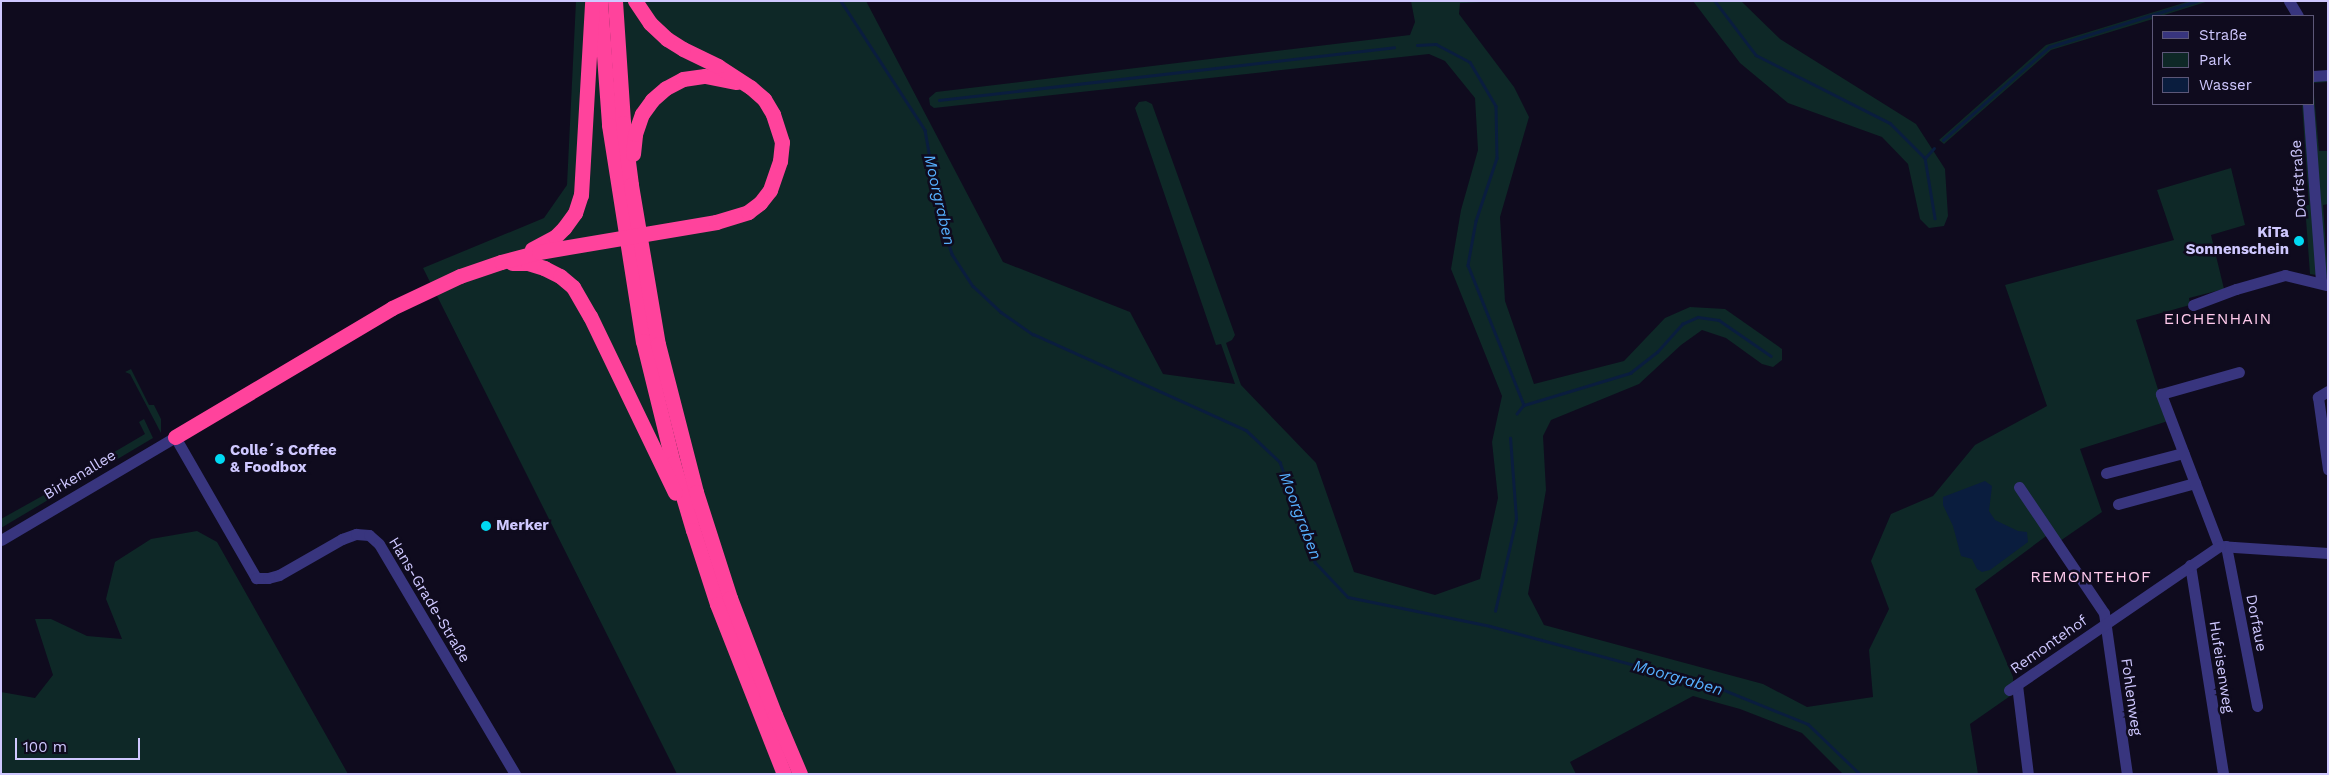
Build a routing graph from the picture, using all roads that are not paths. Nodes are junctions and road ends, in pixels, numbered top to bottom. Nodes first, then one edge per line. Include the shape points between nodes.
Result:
1 (592, 1) edge
2 (600, 1) edge
3 (615, 1) edge
4 (635, 1) edge
5 (2289, 1) edge
6 (2297, 15) edge
7 (2314, 76) edge
8 (2328, 76) edge
9 (750, 87) junction
10 (2308, 105) edge
11 (631, 185) junction
12 (501, 262) junction
13 (2324, 284) edge
14 (2194, 305) dead end
15 (2239, 372) dead end
16 (2328, 390) edge
17 (175, 437) junction
18 (2183, 453) junction
19 (2328, 469) edge
20 (2106, 473) dead end
21 (2195, 483) junction
22 (2019, 487) dead end
23 (2118, 504) dead end
24 (693, 530) junction
25 (1, 540) edge
26 (2222, 546) junction
27 (2328, 553) edge
28 (2190, 566) junction
29 (2105, 624) junction
30 (2257, 706) dead end
31 (515, 774) edge
32 (784, 774) edge
33 (800, 774) edge
34 (2028, 774) edge
35 (2126, 774) edge
36 (2223, 774) edge

1 - 12 highway via 581,195 575,213 555,237
2 - 24 highway via 609,125 643,341
3 - 11 highway
4 - 9 highway via 650,23 667,39
5 - 6 street
7 - 8 street
9 - 11 highway via 705,76 683,80 666,88 642,114 635,134
9 - 12 highway via 764,99 773,114 782,142 780,161 770,190 760,203 733,218
10 - 13 street, Dorfstraße
11 - 33 highway via 658,344 696,492 730,598
12 - 17 highway via 439,285 392,308
12 - 24 highway via 528,263 544,268 573,287
13 - 14 street via 2285,275
15 - 18 street, Dorfaue via 2161,394
16 - 19 street via 2318,397
17 - 25 street, Birkenallee
17 - 31 street, Hans-Grade-Straße via 256,578 280,575 356,534 369,536 379,544
18 - 20 street
18 - 21 street, Dorfaue
21 - 23 street
21 - 26 street, Dorfaue
22 - 29 street, Remontehof via 2104,612
24 - 32 highway via 717,604
26 - 27 street
26 - 28 street, Remontehof
26 - 30 street, Dorfaue
28 - 29 street, Remontehof
28 - 36 street, Hufeisenweg
29 - 34 street, Remontehof via 2013,688
29 - 35 street, Fohlenweg

